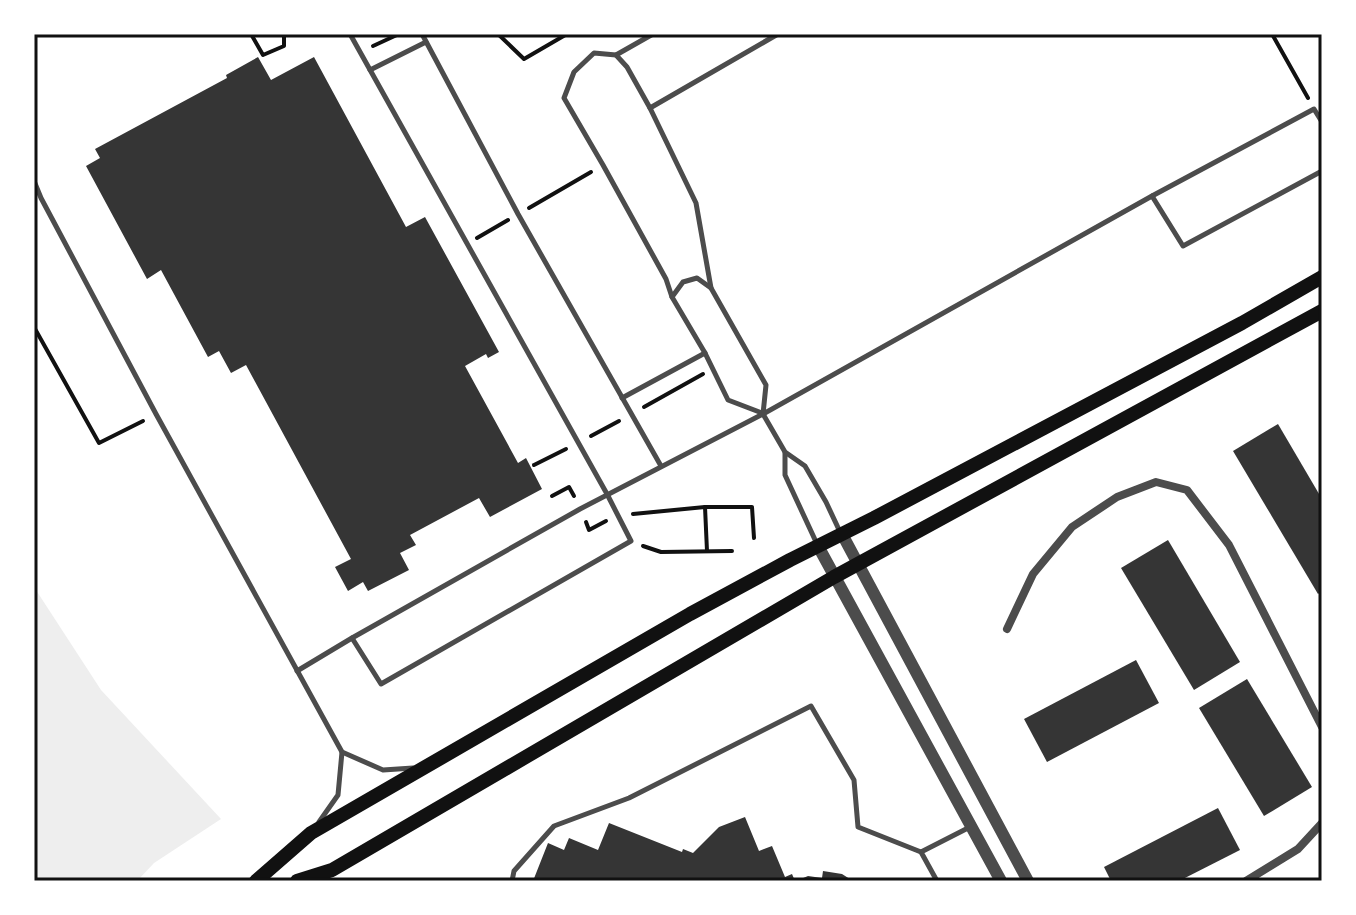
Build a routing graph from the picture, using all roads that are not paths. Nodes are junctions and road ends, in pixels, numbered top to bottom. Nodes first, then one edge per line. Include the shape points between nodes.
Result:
1 (350, 34) edge
2 (422, 34) edge
3 (653, 34) edge
4 (778, 34) edge
5 (426, 42) junction
6 (616, 55) junction
7 (370, 70) junction
8 (650, 108) junction
9 (1322, 122) edge
10 (1322, 171) edge
11 (34, 181) edge
12 (1152, 196) junction
13 (1322, 277) edge
14 (711, 288) junction
15 (672, 297) junction
16 (1322, 311) edge
17 (705, 353) junction
18 (622, 398) junction
19 (763, 414) junction
20 (785, 452) junction
21 (661, 466) junction
22 (607, 494) junction
23 (842, 534) junction
24 (818, 546) junction
25 (858, 564) junction
26 (834, 577) junction
27 (1007, 629) dead end
28 (352, 638) junction
29 (297, 671) junction
30 (1322, 727) edge
31 (342, 752) junction
32 (427, 767) junction
33 (1322, 823) edge
34 (971, 826) junction
35 (311, 833) junction
36 (921, 852) junction
37 (256, 881) edge
38 (297, 881) edge
39 (512, 881) edge
40 (937, 881) edge
41 (1001, 881) edge
42 (1028, 881) edge
43 (1246, 881) edge

1 - 7 lane
2 - 5 lane
3 - 6 lane
4 - 8 lane
5 - 7 lane
5 - 18 lane
6 - 8 lane
6 - 15 lane via 594,53 574,72 564,98
7 - 22 lane
8 - 14 lane via 696,203
9 - 12 lane via 1314,109
10 - 12 lane via 1183,246
11 - 29 lane
12 - 19 lane
13 - 23 main road
14 - 15 lane via 697,278 683,282
14 - 19 lane via 766,385
15 - 17 lane
16 - 25 main road
17 - 18 lane
17 - 19 lane via 728,400
18 - 21 lane
19 - 20 lane
19 - 21 lane
20 - 23 lane via 805,466
20 - 24 lane via 785,475
21 - 22 lane
22 - 28 lane
22 - 28 lane via 631,541 381,684
23 - 24 main road
23 - 25 street
24 - 26 street
24 - 32 main road
25 - 26 main road
25 - 42 street
26 - 34 street
26 - 38 main road via 332,870
27 - 30 street via 1033,574 1072,527 1117,497 1156,482 1187,490 1229,545
28 - 29 lane
29 - 31 lane
31 - 32 lane via 383,770
31 - 35 lane via 338,795
32 - 35 main road
33 - 43 street via 1298,849
34 - 36 lane
34 - 41 street
35 - 37 main road
36 - 39 lane via 858,827 854,780 811,706 629,798 554,826 514,871
36 - 40 lane

